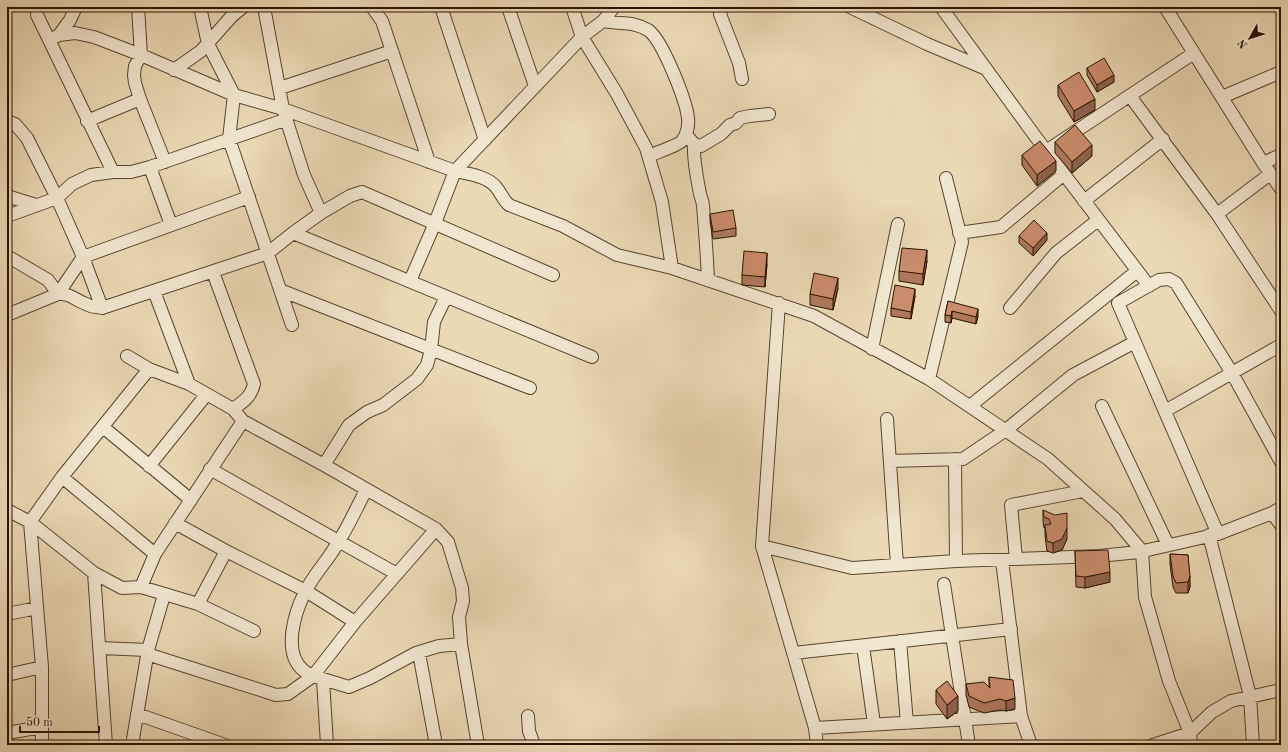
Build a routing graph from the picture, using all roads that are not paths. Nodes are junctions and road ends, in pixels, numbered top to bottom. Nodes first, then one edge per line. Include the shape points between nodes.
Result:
1 (76, 7) edge
2 (200, 7) edge
3 (243, 7) edge
4 (264, 7) edge
5 (372, 7) edge
6 (440, 7) edge
7 (508, 7) edge
8 (572, 7) edge
9 (614, 7) edge
10 (724, 7) edge
11 (850, 7) edge
12 (940, 7) edge
13 (1165, 7) edge
14 (141, 8) edge
15 (37, 15) dead end
16 (603, 21) junction
17 (54, 37) junction
18 (582, 37) junction
19 (208, 44) junction
20 (392, 51) junction
21 (1194, 53) junction
22 (141, 55) junction
23 (985, 68) junction
24 (174, 70) junction
25 (1281, 72) edge
26 (742, 79) dead end
27 (535, 86) junction
28 (280, 88) junction
29 (234, 95) junction
30 (1130, 96) junction
31 (1222, 97) junction
32 (140, 99) junction
33 (285, 114) junction
34 (769, 114) dead end
35 (7, 121) edge
36 (87, 121) junction
37 (685, 135) junction
38 (229, 139) junction
39 (485, 140) junction
40 (1163, 140) junction
41 (694, 144) junction
42 (1046, 151) junction
43 (1281, 155) edge
44 (649, 156) junction
45 (164, 162) junction
46 (429, 162) junction
47 (1263, 163) junction
48 (150, 167) junction
49 (455, 171) junction
50 (113, 172) junction
51 (1064, 174) junction
52 (1270, 174) junction
53 (946, 178) dead end
54 (1281, 189) edge
55 (7, 196) edge
56 (249, 197) junction
57 (57, 198) junction
58 (1084, 201) junction
59 (36, 206) junction
60 (321, 213) junction
61 (1218, 214) junction
62 (7, 216) edge
63 (1098, 220) junction
64 (436, 224) junction
65 (898, 224) dead end
66 (171, 225) junction
67 (293, 233) junction
68 (959, 233) junction
69 (268, 254) junction
70 (7, 256) edge
71 (83, 257) junction
72 (672, 268) junction
73 (1137, 271) junction
74 (213, 272) junction
75 (553, 276) dead end
76 (708, 280) junction
77 (410, 281) junction
78 (1149, 286) junction
79 (154, 290) junction
80 (280, 290) junction
81 (58, 294) junction
82 (446, 297) junction
83 (779, 303) junction
84 (102, 308) junction
85 (1010, 308) dead end
86 (1281, 311) edge
87 (7, 315) edge
88 (292, 325) dead end
89 (1135, 342) junction
90 (1281, 345) edge
91 (872, 349) junction
92 (431, 350) junction
93 (127, 356) dead end
94 (592, 357) dead end
95 (149, 368) junction
96 (1232, 373) junction
97 (929, 379) junction
98 (189, 384) junction
99 (530, 388) dead end
100 (206, 394) junction
101 (970, 406) junction
102 (1102, 406) dead end
103 (233, 409) junction
104 (1165, 411) junction
105 (887, 419) dead end
106 (243, 422) junction
107 (103, 427) junction
108 (1006, 430) junction
109 (955, 459) junction
110 (890, 461) junction
111 (1281, 462) edge
112 (324, 465) junction
113 (149, 466) junction
114 (210, 469) junction
115 (62, 478) junction
116 (366, 490) junction
117 (1083, 491) junction
118 (191, 500) junction
119 (7, 510) edge
120 (1277, 511) edge
121 (30, 522) junction
122 (175, 523) junction
123 (1281, 525) edge
124 (436, 529) junction
125 (1214, 535) junction
126 (339, 542) junction
127 (1168, 545) junction
128 (762, 546) junction
129 (226, 551) junction
130 (1142, 551) junction
131 (155, 554) junction
132 (1016, 559) junction
133 (1002, 560) junction
134 (956, 561) junction
135 (897, 565) junction
136 (94, 573) junction
137 (397, 574) junction
138 (944, 584) dead end
139 (141, 587) junction
140 (306, 591) junction
141 (164, 595) junction
142 (198, 604) junction
143 (37, 608) junction
144 (7, 614) edge
145 (355, 622) junction
146 (1010, 628) junction
147 (254, 631) dead end
148 (952, 635) junction
149 (900, 641) junction
150 (461, 644) junction
151 (864, 646) junction
152 (100, 648) junction
153 (147, 652) junction
154 (419, 653) junction
155 (794, 653) junction
156 (42, 667) junction
157 (7, 675) edge
158 (318, 678) junction
159 (1281, 690) edge
160 (1250, 696) junction
161 (137, 714) junction
162 (528, 716) dead end
163 (1021, 716) junction
164 (965, 719) junction
165 (907, 722) junction
166 (874, 724) junction
167 (42, 727) junction
168 (815, 728) junction
169 (7, 733) edge
170 (1190, 733) junction
171 (42, 745) edge
172 (106, 745) edge
173 (132, 745) edge
174 (225, 745) edge
175 (327, 745) edge
176 (436, 745) edge
177 (478, 745) edge
178 (534, 745) edge
179 (817, 745) edge
180 (969, 745) edge
181 (1031, 745) edge
182 (1153, 745) edge
183 (1191, 745) edge
184 (1253, 745) edge

1 - 17 street via 72,16
2 - 19 street
3 - 19 street
4 - 28 street
5 - 20 street via 382,21
6 - 39 street
7 - 27 street
8 - 18 street
9 - 16 street
10 - 26 street via 721,8 720,14 739,63
11 - 23 street via 927,44
12 - 23 street
13 - 21 street
14 - 22 street
15 - 17 street
16 - 18 street
16 - 37 street via 615,24 630,23 649,31 657,40 684,101 688,117
17 - 22 street via 75,34
17 - 36 street
18 - 27 street
18 - 44 street via 617,94
19 - 24 street
19 - 29 street
20 - 28 street
20 - 46 street
21 - 30 street
21 - 31 street
22 - 24 street
22 - 32 street via 134,74
23 - 42 street
24 - 29 street
25 - 31 street
27 - 39 street
28 - 33 street
29 - 33 street
29 - 38 street
30 - 40 street
30 - 42 street
31 - 47 street
32 - 36 street
32 - 45 street
33 - 38 street
33 - 46 street
33 - 60 street via 304,175
34 - 41 street via 740,118 705,144
35 - 57 street via 15,124 27,138
36 - 50 street
37 - 41 street
37 - 44 street via 682,142
38 - 45 street
38 - 56 street
39 - 49 street
40 - 58 street
40 - 61 street
41 - 76 street via 693,153 703,204
42 - 51 street
43 - 47 street
44 - 72 street via 662,202
45 - 48 street
46 - 49 street
47 - 52 street
48 - 50 street via 131,172
48 - 66 street
49 - 64 street
49 - 72 street via 490,181 509,205 563,226 617,255
50 - 57 street via 91,175 72,184
51 - 58 street
51 - 68 street via 1001,227
52 - 54 street
52 - 61 street
53 - 68 street
55 - 59 street
56 - 66 street
56 - 69 street
57 - 59 street
57 - 71 street
58 - 63 street
59 - 62 street
60 - 64 street via 362,192
60 - 67 street
61 - 86 street
63 - 73 street
63 - 85 street via 1056,253
64 - 75 street
64 - 77 street
65 - 91 street
66 - 71 street
67 - 69 street
67 - 77 street
68 - 97 street via 962,242
69 - 74 street
69 - 80 street
70 - 81 street via 48,280
71 - 81 street
71 - 84 street
72 - 76 street
73 - 78 street
73 - 101 street
74 - 79 street
74 - 103 street via 254,384 252,392
76 - 83 street
77 - 82 street
78 - 89 street via 1118,303
78 - 96 street via 1159,280 1169,279 1176,284
79 - 84 street
79 - 98 street
80 - 88 street
80 - 92 street
81 - 84 street via 72,296 86,304
81 - 87 street
82 - 92 street via 434,322
82 - 94 street
83 - 91 street via 814,316
83 - 128 street
89 - 104 street
89 - 108 street via 1073,375
90 - 96 street
91 - 97 street
92 - 99 street
92 - 112 street via 427,365 417,379 349,425
93 - 95 street
95 - 98 street
95 - 107 street
96 - 104 street
96 - 111 street
97 - 101 street
98 - 100 street
100 - 103 street
100 - 113 street
101 - 108 street
102 - 127 street
103 - 106 street
104 - 125 street
105 - 110 street
106 - 112 street
106 - 114 street
107 - 113 street
107 - 115 street
108 - 109 street via 963,459
108 - 117 street via 1048,459
109 - 110 street
109 - 134 street
110 - 135 street
112 - 116 street
113 - 118 street
114 - 118 street
114 - 126 street
115 - 121 street
115 - 131 street
116 - 124 street
116 - 126 street
117 - 130 street via 1115,519
117 - 132 street via 1011,505
118 - 122 street
119 - 121 street
120 - 123 street
120 - 125 street
121 - 136 street
121 - 143 street
122 - 129 street
122 - 131 street
124 - 137 street
124 - 150 street via 448,542 462,588 463,601 459,617
125 - 127 street
125 - 160 street
126 - 137 street
126 - 140 street
127 - 130 street
128 - 135 street via 852,568
128 - 155 street
129 - 140 street
129 - 142 street
130 - 132 street via 1099,556
130 - 170 street via 1145,597 1169,680
131 - 139 street
132 - 133 street
133 - 134 street
133 - 146 street
134 - 135 street
136 - 139 street via 122,588
136 - 152 street
137 - 145 street
138 - 148 street
139 - 141 street
140 - 145 street
140 - 158 street via 298,609 292,644 295,659 302,669
141 - 142 street
141 - 153 street
142 - 147 street
143 - 144 street
143 - 156 street
145 - 158 street
146 - 148 street
146 - 163 street
148 - 149 street
148 - 164 street
149 - 151 street
149 - 165 street
150 - 154 street via 439,646
150 - 177 street
151 - 155 street
151 - 166 street
152 - 153 street
152 - 172 street
153 - 158 street via 276,695 288,694
153 - 161 street
154 - 158 street via 349,686
154 - 176 street
155 - 168 street
156 - 157 street
156 - 167 street
158 - 175 street
159 - 160 street
160 - 170 street via 1231,701 1212,712
160 - 184 street
161 - 173 street
161 - 174 street
162 - 178 street via 529,731
163 - 164 street
163 - 181 street
164 - 165 street
164 - 180 street
165 - 166 street
166 - 168 street
167 - 169 street
167 - 171 street
168 - 179 street
170 - 182 street
170 - 183 street

